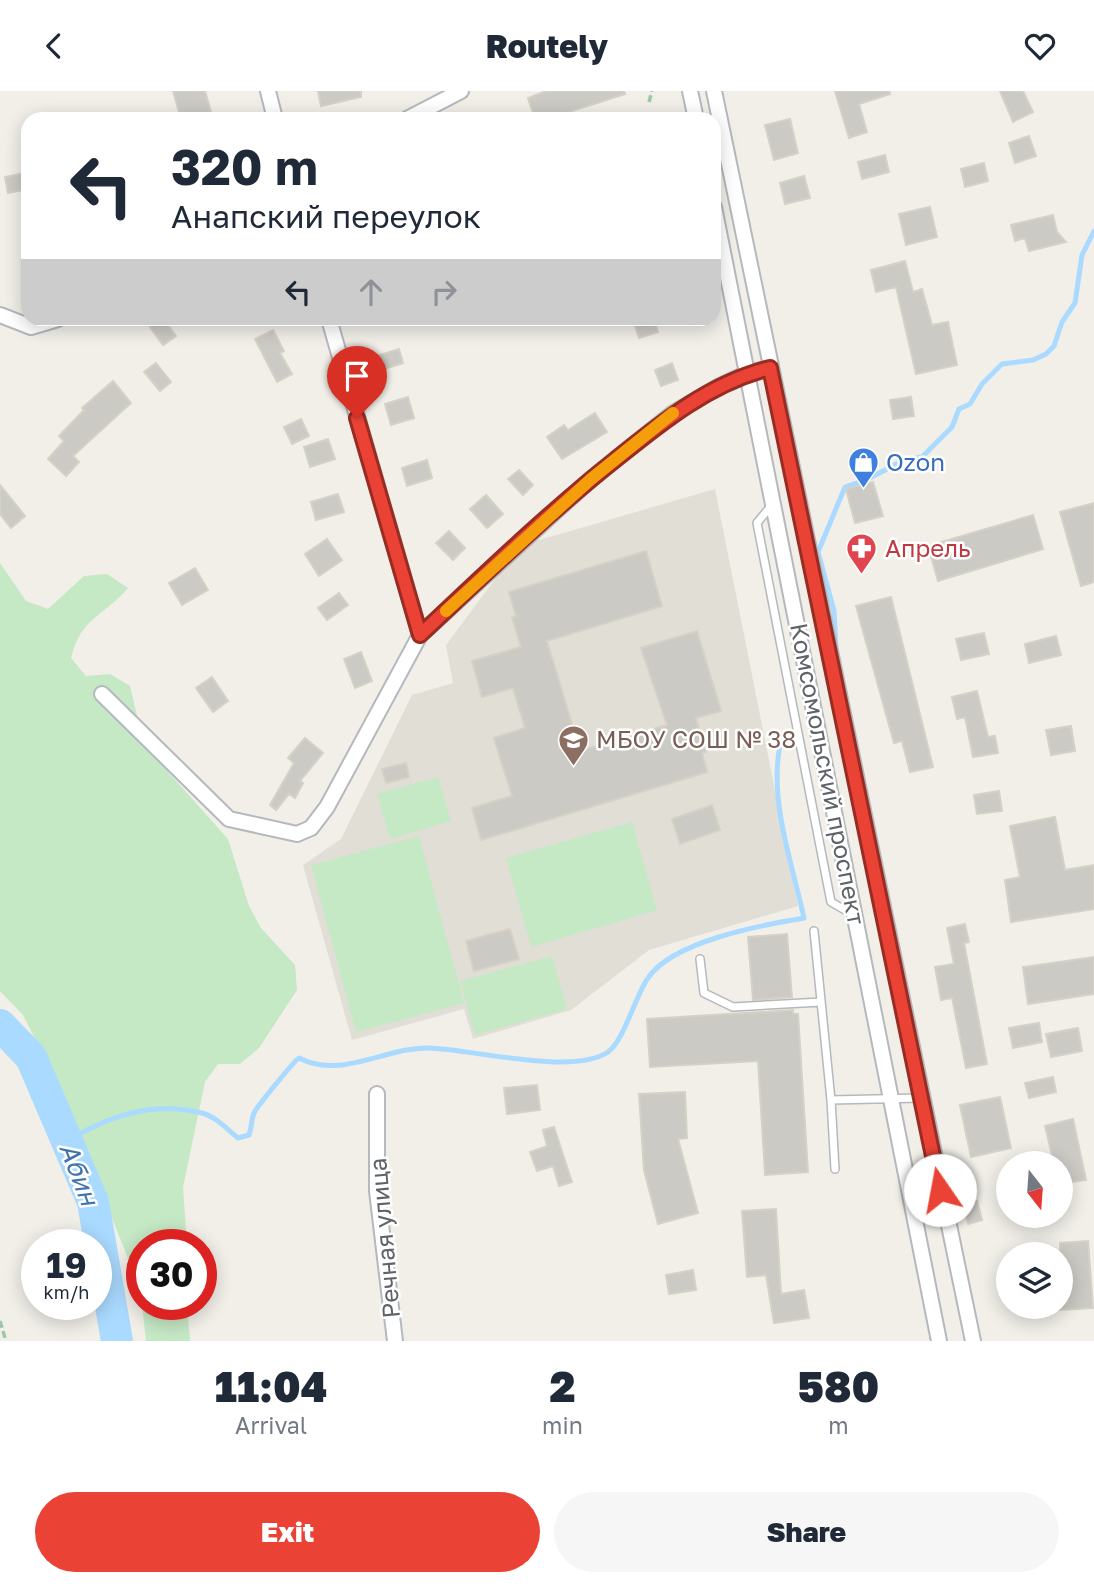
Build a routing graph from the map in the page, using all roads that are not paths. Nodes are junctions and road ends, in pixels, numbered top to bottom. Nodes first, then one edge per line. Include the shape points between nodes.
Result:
1 (268, 91) edge
2 (461, 91) edge
3 (690, 91) edge
4 (714, 91) edge
5 (273, 112) edge
6 (420, 112) edge
7 (694, 112) edge
8 (718, 112) edge
9 (721, 126) edge
10 (721, 241) edge
11 (4, 317) edge
12 (21, 323) edge
13 (331, 326) edge
14 (770, 368) junction
15 (748, 373) junction
16 (774, 503) junction
17 (420, 635) junction
18 (102, 694) dead end
19 (855, 916) junction
20 (814, 931) dead end
21 (700, 959) dead end
22 (821, 1002) junction
23 (377, 1094) dead end
24 (891, 1098) junction
25 (921, 1098) junction
26 (831, 1100) junction
27 (835, 1169) dead end
28 (395, 1341) edge
29 (939, 1341) edge
30 (973, 1341) edge

1 - 5 street
2 - 6 street
3 - 7 street
4 - 8 street, Комсомольский проспект
9 - 14 street, Комсомольский проспект
10 - 15 street, Комсомольский проспект
11 - 12 street
13 - 17 street
14 - 15 street
14 - 25 street, Комсомольский проспект
15 - 16 street, Комсомольский проспект
15 - 17 street via 672,414 570,497
16 - 19 street, Комсомольский проспект
16 - 19 lane via 757,523 808,788 831,902
17 - 18 street via 327,807 311,828 297,834 229,818
19 - 24 street, Комсомольский проспект
20 - 22 lane
21 - 22 lane via 704,993 733,1007
22 - 26 lane
23 - 28 street, Речная улица via 377,1191
24 - 25 lane
24 - 26 lane
24 - 29 street, Комсомольский проспект
25 - 30 street, Комсомольский проспект
26 - 27 lane

